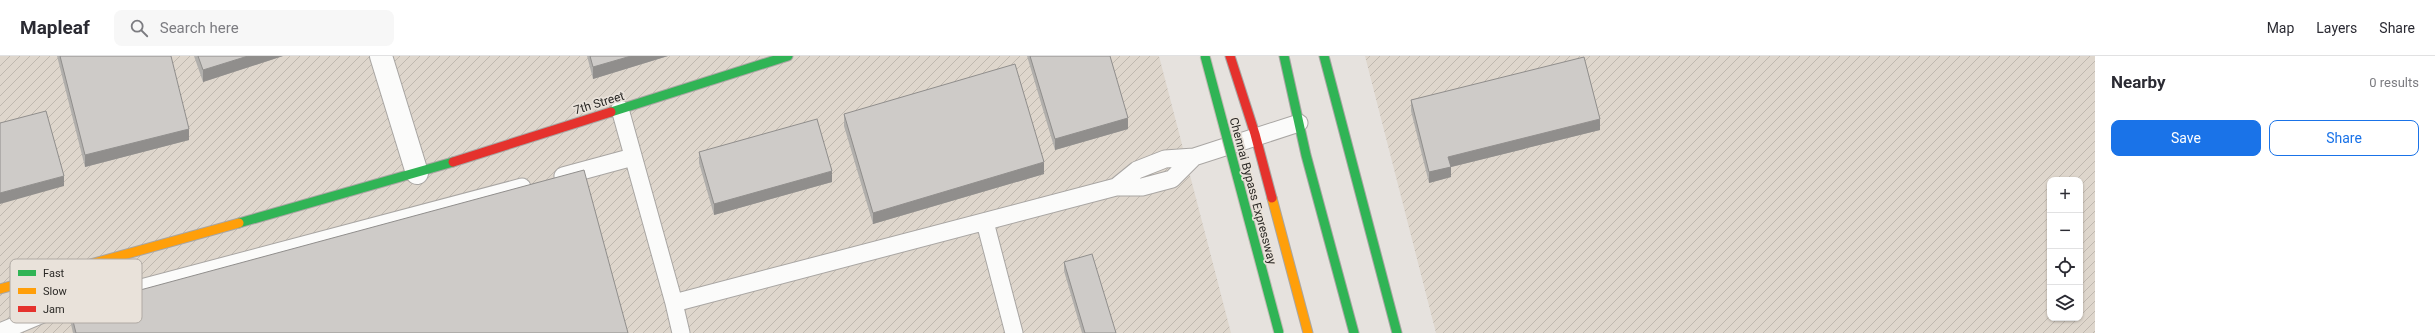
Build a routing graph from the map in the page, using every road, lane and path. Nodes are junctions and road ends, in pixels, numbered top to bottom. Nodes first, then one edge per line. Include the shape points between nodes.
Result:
1 (381, 56) edge
2 (788, 56) edge
3 (1205, 56) edge
4 (1230, 56) edge
5 (1284, 56) edge
6 (1324, 56) edge
7 (620, 109) junction
8 (1300, 123) junction
9 (1256, 138) junction
10 (633, 157) junction
11 (417, 173) junction
12 (985, 222) junction
13 (108, 259) edge
14 (10, 286) edge
15 (142, 288) edge
16 (0, 289) edge
17 (674, 303) junction
18 (22, 323) edge
19 (0, 332) edge
20 (681, 333) edge
21 (1014, 333) edge
22 (1279, 333) edge
23 (1308, 333) edge
24 (1354, 333) edge
25 (1397, 333) edge

1 - 11 street
2 - 7 main road, 7th Street
3 - 22 main road, Chennai Bypass Expressway, bridge
4 - 9 main road
5 - 8 main road
6 - 25 main road
7 - 10 lane
7 - 11 main road, 7th Street
8 - 9 lane
8 - 24 main road
9 - 12 lane via 1194,157 1172,179 1142,187 1116,186
9 - 23 main road
10 - 15 lane
10 - 17 lane
11 - 13 main road, 7th Street
12 - 17 lane
12 - 21 lane
14 - 16 main road, 7th Street
17 - 20 lane
18 - 19 lane

